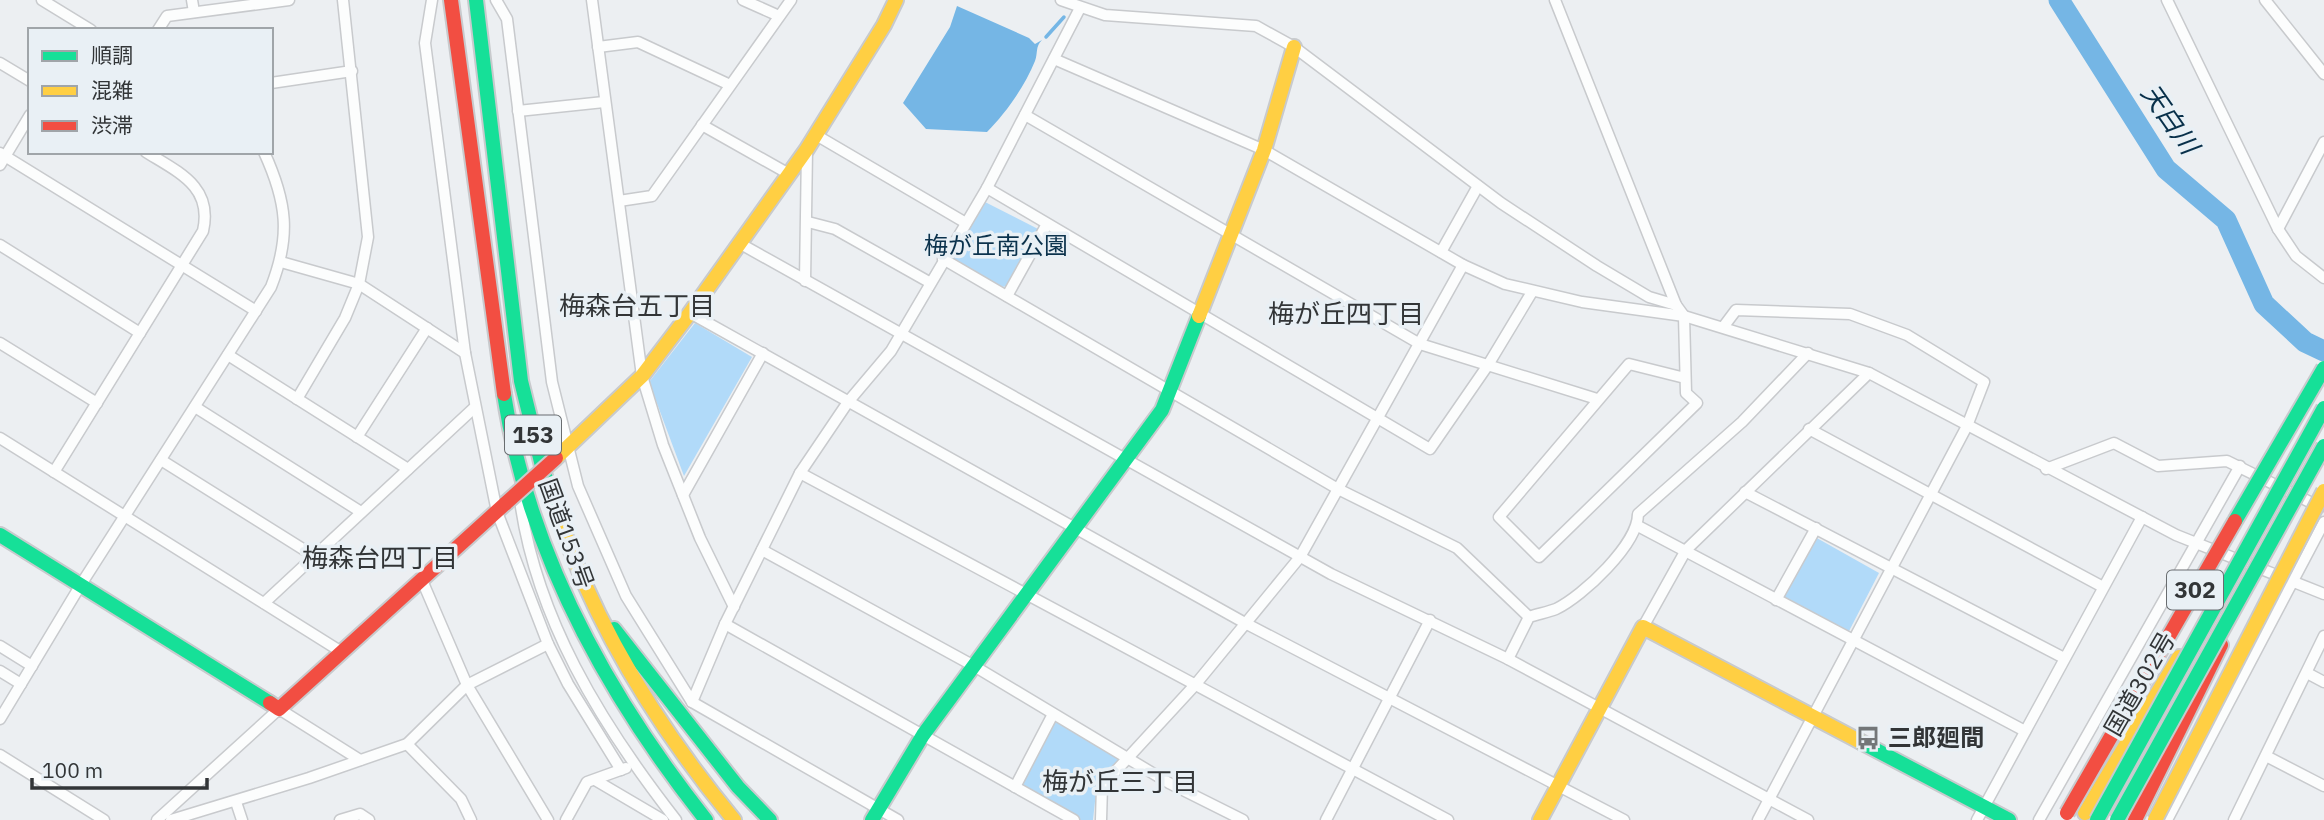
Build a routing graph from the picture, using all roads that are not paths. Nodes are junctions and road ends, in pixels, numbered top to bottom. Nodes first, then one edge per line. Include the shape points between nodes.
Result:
1 (42, 0) edge
2 (192, 0) edge
3 (289, 0) edge
4 (343, 0) edge
5 (432, 0) edge
6 (451, 0) edge
7 (476, 0) edge
8 (496, 0) edge
9 (592, 0) edge
10 (743, 0) edge
11 (791, 0) edge
12 (896, 0) edge
13 (1061, 0) edge
14 (1555, 0) edge
15 (2167, 0) edge
16 (2265, 0) edge
17 (1080, 8) junction
18 (194, 12) junction
19 (779, 16) junction
20 (88, 28) edge
21 (159, 28) edge
22 (598, 47) junction
23 (1294, 47) junction
24 (1054, 59) junction
25 (0, 63) edge
26 (352, 71) junction
27 (2324, 74) edge
28 (28, 80) edge
29 (273, 83) edge
30 (730, 85) junction
31 (604, 102) junction
32 (518, 111) junction
33 (1024, 115) junction
34 (28, 119) edge
35 (702, 125) junction
36 (816, 135) junction
37 (2324, 142) edge
38 (807, 149) junction
39 (1264, 150) junction
40 (149, 154) edge
41 (265, 154) edge
42 (2, 158) edge
43 (789, 174) junction
44 (1478, 186) junction
45 (987, 188) junction
46 (619, 201) junction
47 (808, 222) junction
48 (966, 223) junction
49 (1047, 225) junction
50 (2278, 229) junction
51 (1230, 235) junction
52 (739, 243) junction
53 (0, 245) edge
54 (1441, 252) junction
55 (943, 259) junction
56 (281, 262) junction
57 (181, 265) junction
58 (1463, 265) junction
59 (2324, 278) edge
60 (805, 281) junction
61 (929, 282) junction
62 (359, 284) junction
63 (1532, 292) junction
64 (1007, 296) junction
65 (1676, 305) junction
66 (256, 311) junction
67 (690, 313) junction
68 (1200, 314) junction
69 (1684, 316) junction
70 (1724, 326) junction
71 (427, 328) junction
72 (140, 333) junction
73 (899, 334) junction
74 (0, 343) edge
75 (1420, 344) junction
76 (464, 353) junction
77 (763, 353) junction
78 (1808, 354) junction
79 (228, 355) junction
80 (1488, 365) junction
81 (2324, 368) edge
82 (1869, 373) junction
83 (642, 376) junction
84 (1685, 378) junction
85 (1171, 391) junction
86 (297, 399) junction
87 (1597, 399) junction
88 (848, 402) junction
89 (97, 403) junction
90 (195, 407) junction
91 (474, 408) junction
92 (2324, 408) edge
93 (1379, 416) junction
94 (1967, 426) junction
95 (1809, 429) junction
96 (357, 437) junction
97 (0, 438) edge
98 (513, 446) junction
99 (2324, 446) edge
100 (568, 447) junction
101 (1126, 459) junction
102 (161, 460) junction
103 (2239, 466) junction
104 (2046, 468) junction
105 (408, 469) junction
106 (54, 472) junction
107 (800, 473) junction
108 (1338, 489) junction
109 (2324, 491) edge
110 (1745, 492) junction
111 (683, 495) junction
112 (1930, 496) junction
113 (502, 508) junction
114 (2324, 509) edge
115 (361, 512) junction
116 (125, 516) junction
117 (2142, 517) junction
118 (2324, 522) edge
119 (1638, 527) junction
120 (1816, 528) junction
121 (1074, 529) junction
122 (0, 535) edge
123 (2197, 543) junction
124 (762, 550) junction
125 (1686, 550) junction
126 (314, 556) junction
127 (1300, 557) junction
128 (1891, 569) junction
129 (421, 578) junction
130 (2294, 582) junction
131 (2247, 584) junction
132 (80, 586) junction
133 (2104, 587) junction
134 (1026, 594) junction
135 (2324, 594) edge
136 (1776, 600) junction
137 (264, 603) junction
138 (591, 603) junction
139 (734, 607) junction
140 (1529, 617) junction
141 (1430, 620) junction
142 (1245, 623) junction
143 (725, 624) junction
144 (1643, 626) junction
145 (2324, 636) edge
146 (1853, 641) junction
147 (548, 644) junction
148 (0, 646) edge
149 (340, 650) junction
150 (1508, 659) junction
151 (2064, 659) junction
152 (32, 666) junction
153 (974, 666) junction
154 (0, 671) edge
155 (2307, 673) junction
156 (2324, 682) edge
157 (21, 684) junction
158 (467, 685) junction
159 (1195, 685) junction
160 (1390, 697) junction
161 (692, 702) junction
162 (1600, 708) junction
163 (279, 709) junction
164 (1054, 714) junction
165 (1813, 716) junction
166 (0, 719) edge
167 (2025, 731) junction
168 (923, 735) junction
169 (407, 744) junction
170 (0, 755) edge
171 (2266, 756) junction
172 (1127, 758) junction
173 (360, 760) junction
174 (633, 765) junction
175 (1352, 769) junction
176 (621, 770) junction
177 (595, 780) junction
178 (1559, 785) junction
179 (2324, 786) edge
180 (1015, 787) junction
181 (1769, 799) junction
182 (236, 802) junction
183 (1984, 807) junction
184 (876, 815) edge
185 (2065, 816) edge
186 (2091, 817) edge
187 (104, 820) edge
188 (157, 820) edge
189 (171, 820) edge
190 (242, 820) edge
191 (340, 820) edge
192 (369, 820) edge
193 (471, 820) edge
194 (548, 820) edge
195 (566, 820) edge
196 (663, 820) edge
197 (676, 820) edge
198 (706, 820) edge
199 (734, 820) edge
200 (770, 820) edge
201 (898, 820) edge
202 (1074, 820) edge
203 (1101, 820) edge
204 (1243, 820) edge
205 (1326, 820) edge
206 (1448, 820) edge
207 (1540, 820) edge
208 (1624, 820) edge
209 (1758, 820) edge
210 (1808, 820) edge
211 (1977, 820) edge
212 (2009, 820) edge
213 (2039, 820) edge
214 (2117, 820) edge
215 (2135, 820) edge
216 (2155, 820) edge
217 (2166, 820) edge
218 (2234, 820) edge

1 - 20 street
2 - 18 street
3 - 18 street
4 - 26 street
5 - 76 street via 425,43
6 - 98 main road, 国道153号 / 153
7 - 138 main road, 国道153号 / 153 via 527,411 547,485
8 - 32 street via 507,19
9 - 22 street
10 - 19 street
11 - 19 street
12 - 36 main road
13 - 17 street
14 - 65 street
15 - 50 street
16 - 27 street
17 - 23 street via 1141,20 1255,26
17 - 24 street
18 - 21 street via 167,16
19 - 30 street
22 - 30 street via 638,43
22 - 31 street
23 - 39 main road
23 - 44 street
24 - 33 street
24 - 39 street
25 - 28 street
26 - 29 street
26 - 62 street via 368,237
30 - 35 street
31 - 32 street
31 - 46 street
32 - 100 street via 552,382
33 - 45 street
33 - 51 street
34 - 42 street
35 - 43 street
35 - 46 street via 652,196
36 - 38 main road
36 - 48 street
37 - 50 street
38 - 43 main road
38 - 47 street
39 - 51 main road
39 - 54 street
40 - 57 street via 202,194 207,212 203,231
41 - 56 street via 279,185 286,223
42 - 57 street
43 - 52 main road
44 - 54 street
44 - 65 street via 1597,266 1649,297
45 - 48 street
45 - 49 street
46 - 83 street
47 - 60 street
47 - 61 street via 835,229
48 - 55 street
49 - 64 street
49 - 68 street
50 - 59 street via 2295,256
51 - 68 main road
51 - 75 street
52 - 60 street
52 - 67 main road
53 - 72 street
54 - 58 street
55 - 61 street
55 - 64 street
56 - 62 street
56 - 66 street
57 - 66 street
57 - 72 street
58 - 63 street
58 - 75 street
60 - 73 street
61 - 73 street
62 - 71 street
62 - 86 street via 345,318
63 - 69 street
63 - 80 street
64 - 85 street
65 - 69 street
66 - 79 street
67 - 77 street
67 - 83 main road
68 - 85 main road
68 - 93 street
69 - 70 street
69 - 84 street
70 - 78 street
70 - 94 street via 1736,310 1850,314 1907,335 1984,382
71 - 76 street
71 - 96 street
72 - 89 street
73 - 88 street via 891,351
73 - 101 street
74 - 89 street
75 - 80 street
75 - 93 street
76 - 91 street
77 - 88 street
77 - 111 street
78 - 82 street
78 - 119 street via 1742,422 1638,514
79 - 86 street
79 - 90 street
80 - 87 street
80 - 93 street via 1430,449
81 - 185 main road, 国道302号 / 302, bridge
82 - 94 street
82 - 95 street
83 - 100 main road
83 - 111 street
84 - 87 street via 1629,364
84 - 87 street via 1686,393 1698,403 1539,557 1499,517
85 - 101 main road
85 - 108 street
86 - 96 street
88 - 107 street
88 - 121 street
89 - 106 street
90 - 102 street
90 - 115 street
91 - 105 street
91 - 113 street
92 - 186 main road, bridge
93 - 108 street
94 - 104 street
94 - 112 street
95 - 110 street
95 - 112 street
96 - 105 street
97 - 106 street
98 - 174 street via 522,521 535,571 580,677
98 - 198 main road, 国道153号 / 153 via 552,562 608,681 650,748
99 - 131 main road, bridge
100 - 113 main road, bridge
100 - 161 street via 578,486 626,596
101 - 121 main road
101 - 127 street
102 - 116 street
102 - 126 street
103 - 104 street via 2227,461 2158,466 2114,443
103 - 114 street
103 - 123 street
104 - 117 street
105 - 115 street
106 - 116 street
107 - 124 street
107 - 134 street
108 - 127 street
108 - 140 street via 1457,548
109 - 216 main road, 302, bridge
110 - 120 street
110 - 125 street
111 - 139 street
112 - 128 street
112 - 133 street
113 - 129 main road
113 - 147 street
115 - 126 street
116 - 132 street
116 - 137 street
117 - 123 street
117 - 133 street
118 - 130 street
119 - 125 street
119 - 140 street via 1623,550 1570,601
120 - 128 street
120 - 136 street
121 - 134 main road
121 - 142 street
122 - 132 main road
123 - 130 street
123 - 213 street
124 - 139 street
124 - 153 street
125 - 136 street
125 - 144 street
126 - 137 street
127 - 141 street
127 - 142 street
128 - 146 street
128 - 151 street
129 - 149 main road
129 - 158 street
130 - 135 street
130 - 217 street
131 - 214 main road, bridge
131 - 215 main road, bridge via 2203,687
132 - 152 street
132 - 163 main road
133 - 151 street
134 - 153 main road
134 - 159 street
136 - 146 street
137 - 149 street
138 - 199 main road, 国道153号 / 153 via 661,729
138 - 200 main road via 738,787
139 - 143 street
140 - 150 street
141 - 150 street
141 - 160 street
142 - 159 street
142 - 160 street
143 - 161 street
143 - 168 street
144 - 162 main road
144 - 165 main road
145 - 155 street
146 - 165 street
146 - 167 street
147 - 158 street
147 - 176 street
148 - 152 street
149 - 163 main road
150 - 162 street
151 - 167 street
152 - 157 street
153 - 164 street
153 - 168 main road
154 - 157 street
155 - 156 street
155 - 171 street
157 - 166 street
158 - 169 street
158 - 194 street
159 - 172 street
159 - 175 street
160 - 175 street
160 - 178 street
161 - 184 street
162 - 178 main road
162 - 181 street
163 - 173 street
163 - 188 street
164 - 172 street
164 - 180 street
165 - 181 street
165 - 183 main road
167 - 183 street
168 - 180 street
168 - 184 main road
169 - 173 street
169 - 193 street via 461,799
170 - 187 street
171 - 179 street
171 - 218 street
172 - 203 street via 1102,786
172 - 204 street
173 - 182 street
174 - 176 street
174 - 197 street
175 - 205 street
175 - 206 street
176 - 177 street
177 - 195 street via 587,782
177 - 196 street
178 - 207 main road
178 - 208 street
180 - 202 street
181 - 209 street
181 - 210 street
182 - 189 street
182 - 190 street
183 - 211 street
183 - 212 main road
184 - 201 street
191 - 192 street via 360,814

